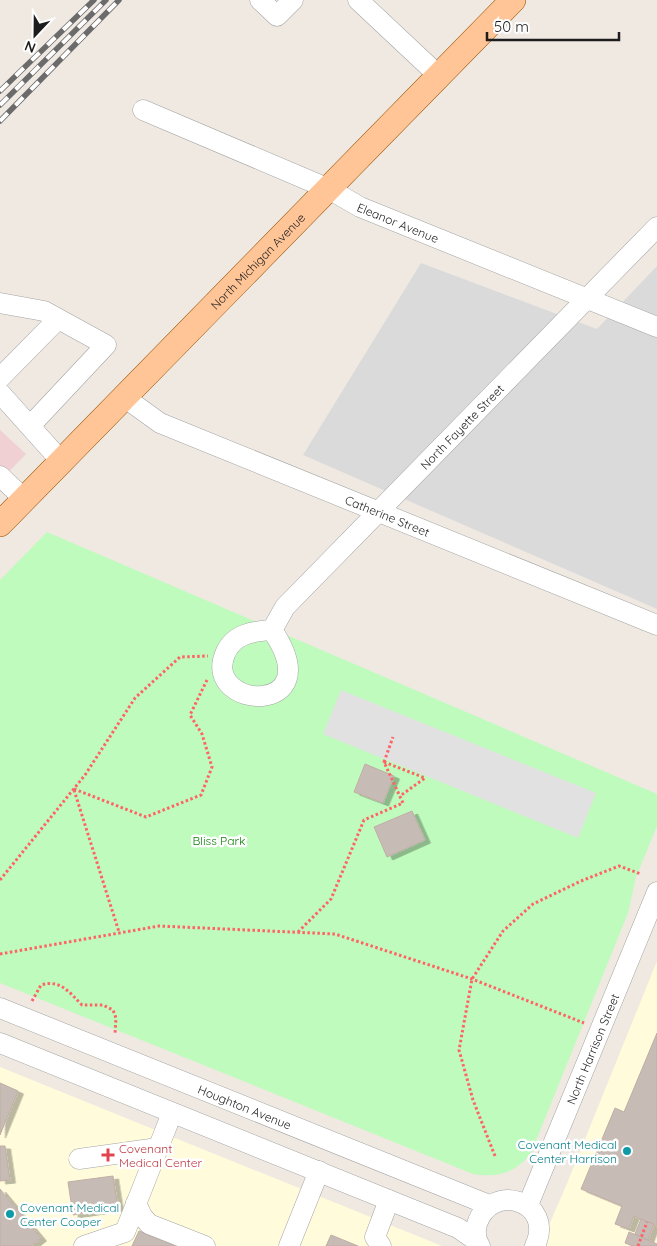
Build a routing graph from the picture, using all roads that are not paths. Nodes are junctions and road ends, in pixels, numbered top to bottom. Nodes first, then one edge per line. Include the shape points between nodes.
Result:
1 (260, 0) edge
2 (293, 0) edge
3 (358, 0) edge
4 (513, 0) edge
5 (439, 76) junction
6 (143, 110) dead end
7 (329, 188) junction
8 (657, 227) edge
9 (587, 299) junction
10 (0, 303) edge
11 (58, 318) junction
12 (657, 328) edge
13 (0, 378) edge
14 (0, 393) edge
15 (124, 397) junction
16 (30, 426) junction
17 (62, 461) junction
18 (0, 476) edge
19 (24, 499) junction
20 (379, 513) junction
21 (0, 524) edge
22 (657, 625) edge
23 (272, 630) dead end
24 (657, 892) edge
25 (0, 1008) edge
26 (0, 1043) edge
27 (172, 1113) junction
28 (158, 1148) junction
29 (79, 1159) dead end
30 (318, 1172) junction
31 (389, 1200) junction
32 (136, 1203) junction
33 (489, 1205) junction
34 (528, 1205) junction
35 (479, 1244) edge
36 (84, 1246) edge
37 (206, 1246) edge
38 (289, 1246) edge
39 (381, 1246) edge
40 (535, 1246) edge

1 - 2 street via 277,16
3 - 5 street
4 - 5 main road, North Michigan Avenue
5 - 7 main road, North Michigan Avenue
6 - 7 street, Eleanor Avenue
7 - 9 street, Eleanor Avenue via 360,208
7 - 15 main road, North Michigan Avenue
8 - 9 street, North Fayette Street
9 - 12 street, Eleanor Avenue
9 - 20 street, North Fayette Street
10 - 11 street via 44,310
11 - 13 street
11 - 16 street via 106,345
14 - 16 street
15 - 17 main road, North Michigan Avenue
15 - 20 street, Catherine Street via 160,423
16 - 17 street
17 - 19 main road, North Michigan Avenue
18 - 19 street
19 - 21 main road, North Michigan Avenue
20 - 22 street, Catherine Street
20 - 23 street, North Fayette Street via 285,607
24 - 34 street, North Harrison Street
25 - 33 street, Houghton Avenue
26 - 27 street
27 - 28 street
27 - 30 street
28 - 29 street
28 - 32 street
30 - 31 street
30 - 38 street
31 - 35 street via 458,1228
31 - 39 street via 375,1237
32 - 36 street via 125,1232
32 - 37 street via 149,1224
33 - 34 street via 513,1200
33 - 35 street via 480,1215 476,1228
34 - 40 street via 539,1222

